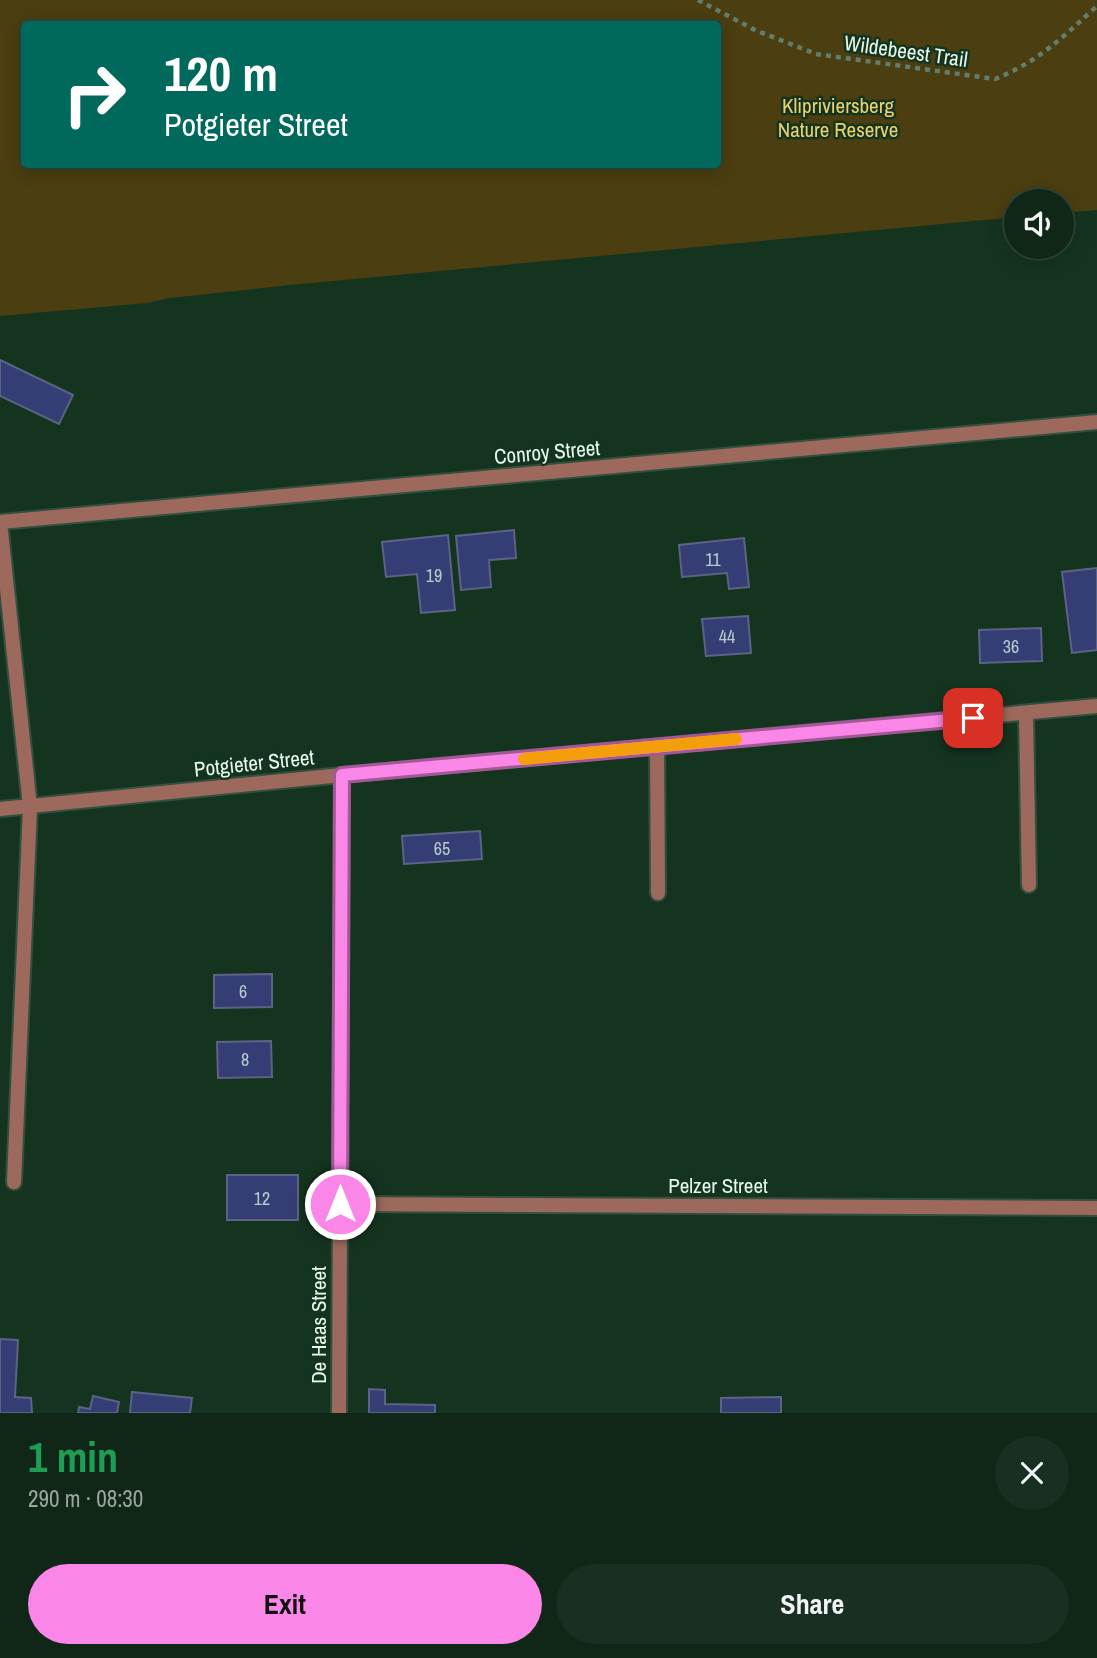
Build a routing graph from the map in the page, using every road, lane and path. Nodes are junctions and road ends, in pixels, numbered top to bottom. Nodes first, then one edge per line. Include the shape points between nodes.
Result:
1 (698, 0) edge
2 (1097, 6) edge
3 (1097, 422) edge
4 (0, 522) edge
5 (1097, 706) edge
6 (1026, 713) junction
7 (657, 747) junction
8 (342, 775) junction
9 (30, 807) junction
10 (0, 809) edge
11 (1029, 885) dead end
12 (658, 893) dead end
13 (14, 1182) dead end
14 (340, 1204) junction
15 (1097, 1208) edge
16 (339, 1413) edge

1 - 2 path, Wildebeest Trail via 755,30 816,54 995,79 1050,49
3 - 4 street, Conroy Street
4 - 9 street
5 - 6 street, Potgieter Street
6 - 7 street, Potgieter Street
6 - 11 street
7 - 8 street, Potgieter Street
7 - 12 street
8 - 9 street, Potgieter Street
8 - 14 street, De Haas Street
9 - 10 street, Potgieter Street
9 - 13 street
14 - 15 street, Pelzer Street
14 - 16 street, De Haas Street

